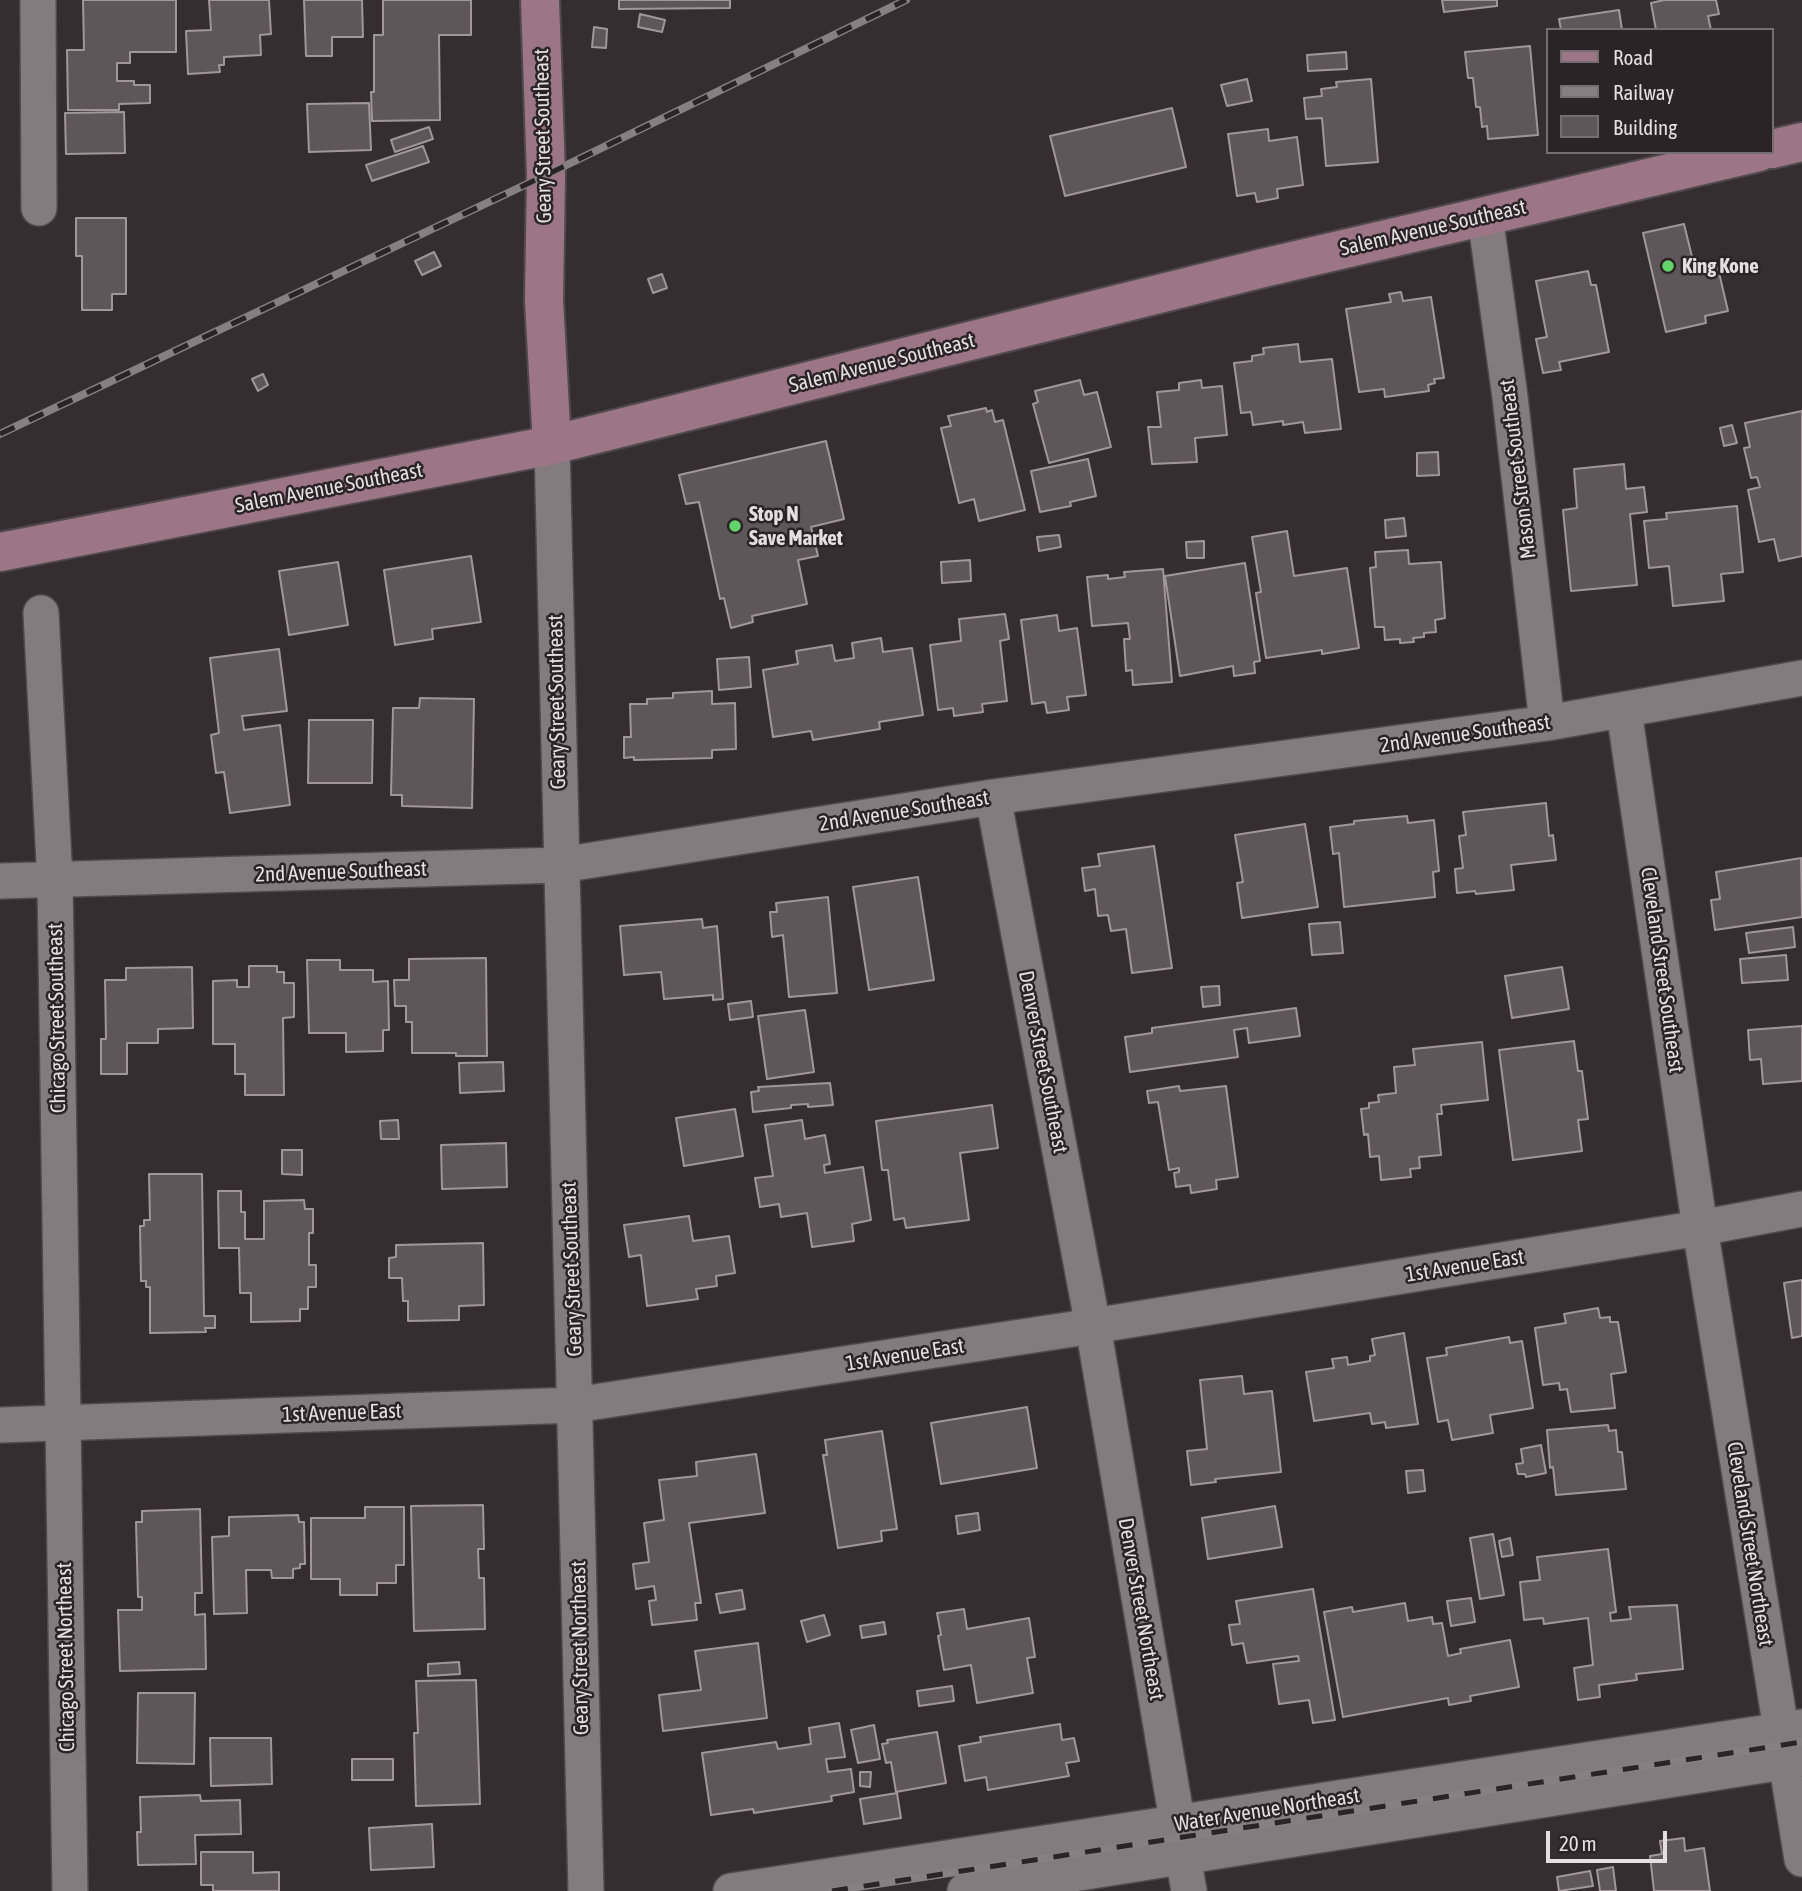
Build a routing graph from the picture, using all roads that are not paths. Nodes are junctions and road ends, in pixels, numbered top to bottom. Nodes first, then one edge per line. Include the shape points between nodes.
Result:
1 (38, 0) edge
2 (540, 0) edge
3 (1802, 142) edge
4 (1774, 149) edge
5 (1750, 154) edge
6 (39, 208) dead end
7 (1485, 216) junction
8 (552, 445) junction
9 (0, 552) edge
10 (41, 613) dead end
11 (1802, 678) edge
12 (1624, 711) junction
13 (1548, 723) junction
14 (993, 797) junction
15 (561, 865) junction
16 (55, 880) junction
17 (0, 881) edge
18 (1802, 1209) edge
19 (1700, 1228) junction
20 (1093, 1326) junction
21 (575, 1405) junction
22 (62, 1423) junction
23 (0, 1425) edge
24 (1793, 1744) edge
25 (1180, 1841) junction
26 (1802, 1859) edge
27 (70, 1891) edge
28 (586, 1891) edge
29 (731, 1891) edge
30 (965, 1891) edge
31 (1189, 1891) edge

1 - 6 street
2 - 8 main road, Geary Street Southeast via 546,175 544,300
3 - 4 main road
5 - 7 main road, Salem Avenue Southeast
7 - 8 main road, Salem Avenue Southeast
7 - 13 street, Mason Street Southeast
8 - 9 main road, Salem Avenue Southeast
8 - 15 street, Geary Street Southeast
10 - 16 street, Chicago Street Southeast
11 - 12 street, 2nd Avenue Southeast
12 - 13 street, 2nd Avenue Southeast
12 - 19 street, Cleveland Street Southeast
13 - 14 street, 2nd Avenue Southeast
14 - 15 street, 2nd Avenue Southeast
14 - 20 street, Denver Street Southeast
15 - 16 street, 2nd Avenue Southeast
15 - 21 street, Geary Street Southeast
16 - 17 street, 2nd Avenue Southeast
16 - 22 street, Chicago Street Southeast
18 - 19 street, 1st Avenue East
19 - 20 street, 1st Avenue East
19 - 24 street, Cleveland Street Northeast
20 - 21 street, 1st Avenue East
20 - 25 street, Denver Street Northeast
21 - 22 street, 1st Avenue East
21 - 28 street, Geary Street Northeast
22 - 23 street, 1st Avenue East
22 - 27 street, Chicago Street Northeast
24 - 25 street, Water Avenue Northeast
24 - 26 street, Cleveland Street Northeast
25 - 29 street, Water Avenue Northeast
25 - 30 street, Water Avenue Northeast
25 - 31 street, Denver Street Northeast

